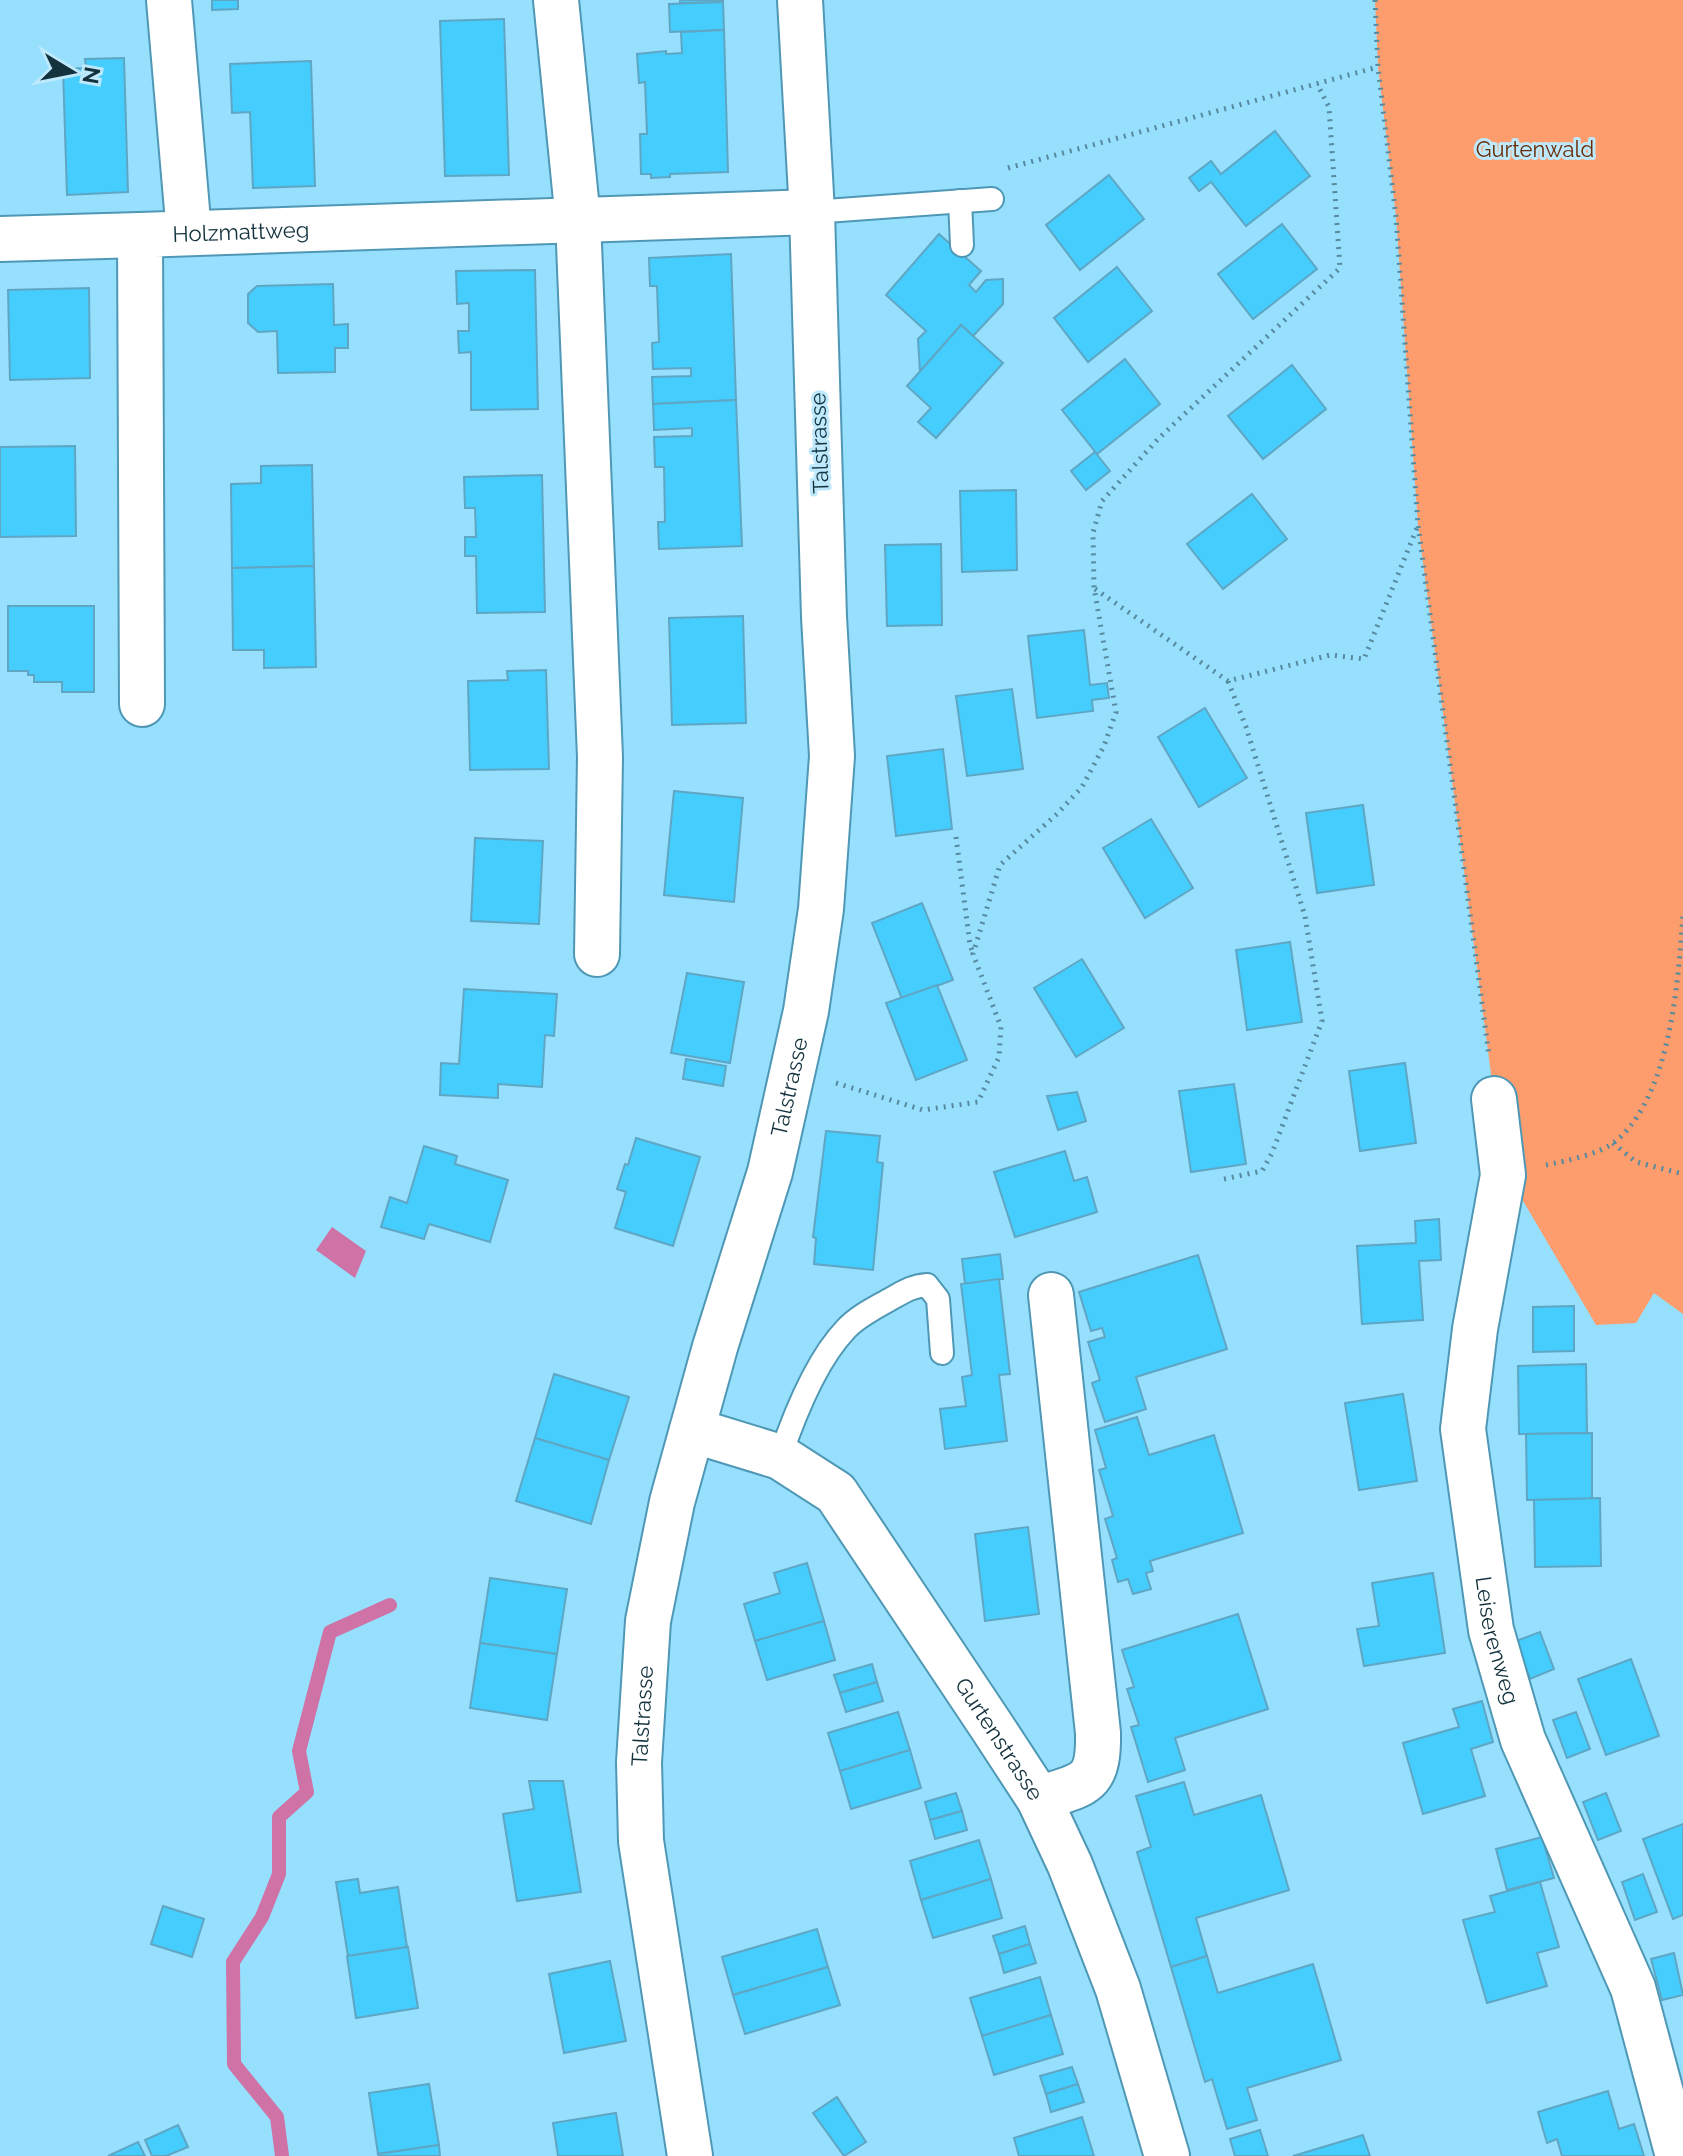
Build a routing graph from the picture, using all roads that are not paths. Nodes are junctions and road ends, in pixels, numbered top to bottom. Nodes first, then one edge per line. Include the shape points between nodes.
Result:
1 (169, 0) edge
2 (556, 0) edge
3 (800, 0) edge
4 (992, 199) road end
5 (960, 201) junction
6 (812, 212) junction
7 (578, 220) junction
8 (189, 233) junction
9 (140, 235) junction
10 (0, 239) edge
11 (962, 245) dead end
12 (142, 704) dead end
13 (597, 954) dead end
14 (1494, 1099) road end
15 (1051, 1295) dead end
16 (942, 1353) dead end
17 (692, 1430) junction
18 (780, 1457) junction
19 (1039, 1799) junction
20 (690, 2156) edge
21 (1167, 2156) edge
22 (1678, 2156) edge

1 - 8 street
2 - 7 street
3 - 6 street, Talstrasse
4 - 5 lane
5 - 6 lane
5 - 11 lane
6 - 7 street, Holzmattweg
6 - 17 street, Talstrasse via 832,756 821,909 806,1011 770,1172
7 - 8 street, Holzmattweg
7 - 13 street via 600,757
8 - 9 street, Holzmattweg
9 - 10 street, Holzmattweg
9 - 12 street
14 - 22 street, Leiserenweg via 1503,1175 1463,1429 1491,1630 1523,1740 1633,1988
15 - 19 street via 1099,1762 1085,1783
16 - 18 lane via 938,1299 927,1285 913,1286 868,1312 828,1353
17 - 18 street, Gurtenstrasse
17 - 20 street, Talstrasse via 648,1621 639,1762 641,1841
18 - 19 street, Gurtenstrasse via 836,1493
19 - 21 street, Gurtenstrasse via 1118,1989

